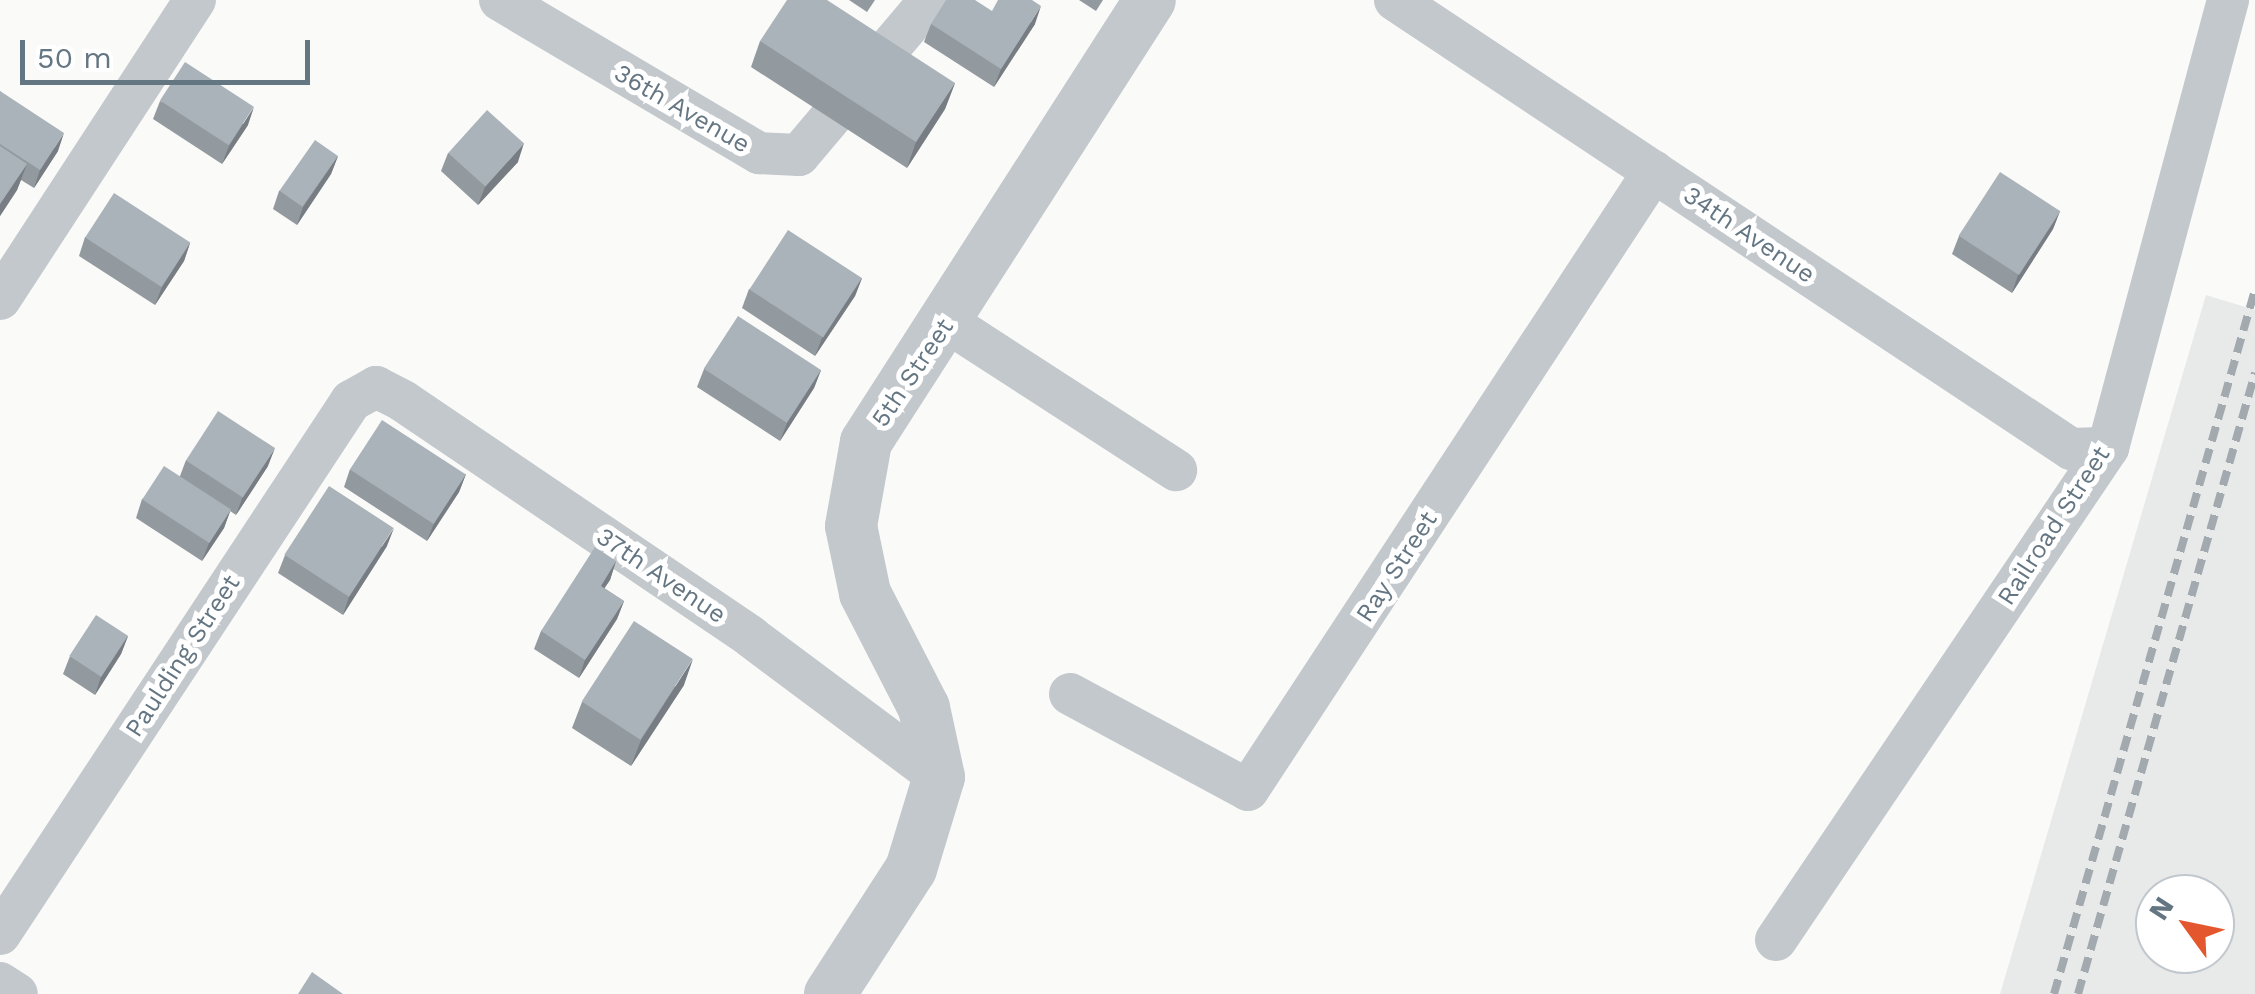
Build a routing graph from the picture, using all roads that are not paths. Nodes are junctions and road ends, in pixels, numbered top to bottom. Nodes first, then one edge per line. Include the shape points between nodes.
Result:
1 (195, 0) edge
2 (500, 0) edge
3 (930, 0) edge
4 (1150, 0) edge
5 (1395, 0) edge
6 (2228, 0) edge
7 (1654, 171) junction
8 (0, 299) edge
9 (947, 322) junction
10 (376, 387) joint
11 (2108, 448) junction
12 (1176, 470) dead end
13 (1070, 694) dead end
14 (939, 776) junction
15 (0, 934) edge
16 (1776, 940) dead end
17 (0, 983) edge
18 (18, 994) edge
19 (830, 994) edge

1 - 8 street
2 - 3 street, 36th Avenue via 760,154 799,155
4 - 9 street, 5th Street
5 - 7 street, 34th Avenue
6 - 11 street, Railroad Street
7 - 11 street, 34th Avenue via 2070,449
7 - 13 street, Ray Street via 1248,790
9 - 12 street
9 - 14 street, 5th Street via 866,442 852,526 865,592 924,708
10 - 14 street, 37th Avenue via 751,637
10 - 15 street, Paulding Street via 351,401
11 - 16 street, Railroad Street
14 - 19 street, 5th Street via 911,869
17 - 18 street

